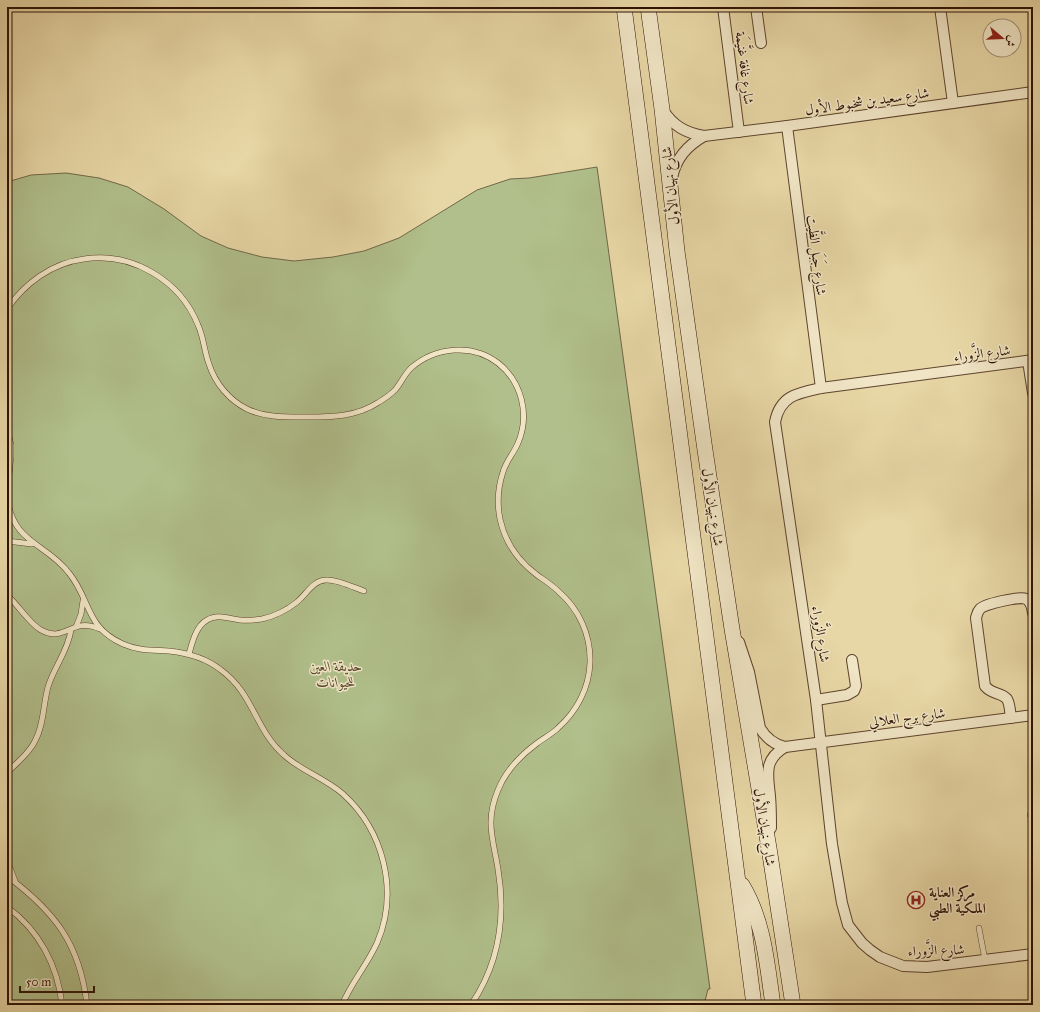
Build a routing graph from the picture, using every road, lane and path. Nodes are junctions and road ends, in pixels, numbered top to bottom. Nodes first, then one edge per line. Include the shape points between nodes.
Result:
1 (624, 7) edge
2 (648, 7) edge
3 (723, 7) edge
4 (756, 7) edge
5 (940, 7) edge
6 (761, 43) dead end
7 (1033, 92) edge
8 (953, 103) junction
9 (662, 109) junction
10 (787, 126) junction
11 (739, 132) junction
12 (704, 136) junction
13 (670, 186) junction
14 (7, 309) edge
15 (1031, 360) edge
16 (821, 388) junction
17 (1033, 393) edge
18 (7, 428) edge
19 (7, 487) edge
20 (7, 493) edge
21 (7, 499) edge
22 (7, 541) edge
23 (33, 544) junction
24 (364, 591) dead end
25 (7, 595) edge
26 (84, 600) junction
27 (1033, 613) edge
28 (73, 629) junction
29 (101, 629) junction
30 (732, 629) junction
31 (189, 654) junction
32 (852, 660) dead end
33 (816, 700) junction
34 (1033, 715) edge
35 (1011, 718) junction
36 (821, 743) junction
37 (785, 747) junction
38 (7, 773) edge
39 (769, 848) junction
40 (7, 860) edge
41 (7, 876) edge
42 (737, 877) junction
43 (15, 882) junction
44 (7, 907) edge
45 (979, 928) dead end
46 (1033, 954) edge
47 (985, 961) junction
48 (790, 987) junction
49 (752, 989) junction
50 (62, 1005) edge
51 (87, 1005) edge
52 (342, 1005) edge
53 (471, 1005) edge
54 (748, 1005) edge
55 (754, 1005) edge
56 (773, 1005) edge
57 (793, 1005) edge
58 (799, 1005) edge

1 - 42 main road, شارع نهيان الأول
2 - 9 main road, شارع نهيان الأول
3 - 11 street, شارع غافة غنَّيمَة
4 - 6 street
5 - 8 street
7 - 8 street, شارع سعيد بن شخبوط الأول
8 - 10 street, شارع سعيد بن شخبوط الأول
9 - 12 street, شارع سعيد بن شخبوط الأول via 680,128
9 - 13 main road, شارع نهيان الأول
10 - 11 street, شارع سعيد بن شخبوط الأول
10 - 16 street, شارع جَبَل الظَّيت
11 - 12 street, شارع سعيد بن شخبوط الأول
12 - 13 street, شارع سعيد بن شخبوط الأول via 692,143 677,161
13 - 30 main road, شارع نهيان الأول via 678,258
14 - 53 lane via 29,284 46,272 67,263 100,258 137,265 160,277 185,301 201,330 208,364 223,390 238,404 251,411 275,417 334,417 364,410 396,389 406,374 418,363 435,354 452,350 470,350 487,356 502,366 514,380 522,397 524,421 519,440 507,462 500,483 498,506 503,529 507,540 528,568 559,591 575,608 588,639 590,661 585,687 574,711 560,726 516,761 503,779 495,798 490,828 502,904 500,934 488,976
15 - 16 street, شارع الزَّوراء
15 - 17 street
16 - 33 street, شارع الزَّوراء via 804,391 787,399 776,413 775,422
18 - 19 lane via 12,456
19 - 20 lane
21 - 23 lane via 15,524
22 - 23 lane
23 - 26 lane via 63,565
24 - 31 lane via 333,580 325,580 314,584 291,607 269,617 248,621 218,616 212,618 198,629
25 - 28 lane via 33,624 43,631 56,634
26 - 28 lane via 81,614
26 - 29 lane via 92,618
27 - 35 street via 1030,602 1021,598 986,605 980,609 976,618 985,686 992,693 1006,699
28 - 29 lane via 86,626
28 - 38 lane via 48,686 36,741 28,753
29 - 31 lane via 115,640 132,648
30 - 37 street via 746,661 760,728 770,741
30 - 39 main road, شارع نهيان الأول
31 - 52 lane via 211,663 230,678 246,697 262,729 276,747 292,762 344,794 362,816 377,841 386,876 385,916 377,943
32 - 33 street via 856,686 854,691 847,695
33 - 36 street, شارع الزَّوراء
34 - 35 street, شارع برج العلالي
35 - 36 street, شارع برج العلالي
36 - 37 street, شارع برج العلالي
36 - 47 street, شارع الزَّوراء via 832,844 842,903 848,925 854,934 880,957 903,966 927,967
37 - 39 street via 775,754 768,769 771,814
39 - 48 main road, شارع نهيان الأول
40 - 43 lane
41 - 43 lane
42 - 49 main road, شارع نهيان الأول
42 - 56 main road via 750,899 759,923
43 - 51 lane via 42,906 63,931 80,968
44 - 50 lane via 29,926 42,943 57,979
45 - 47 lane
46 - 47 street, شارع الزَّوراء
48 - 57 main road, شارع نهيان الأول
48 - 58 main road
49 - 54 main road
49 - 55 main road, شارع نهيان الأول

